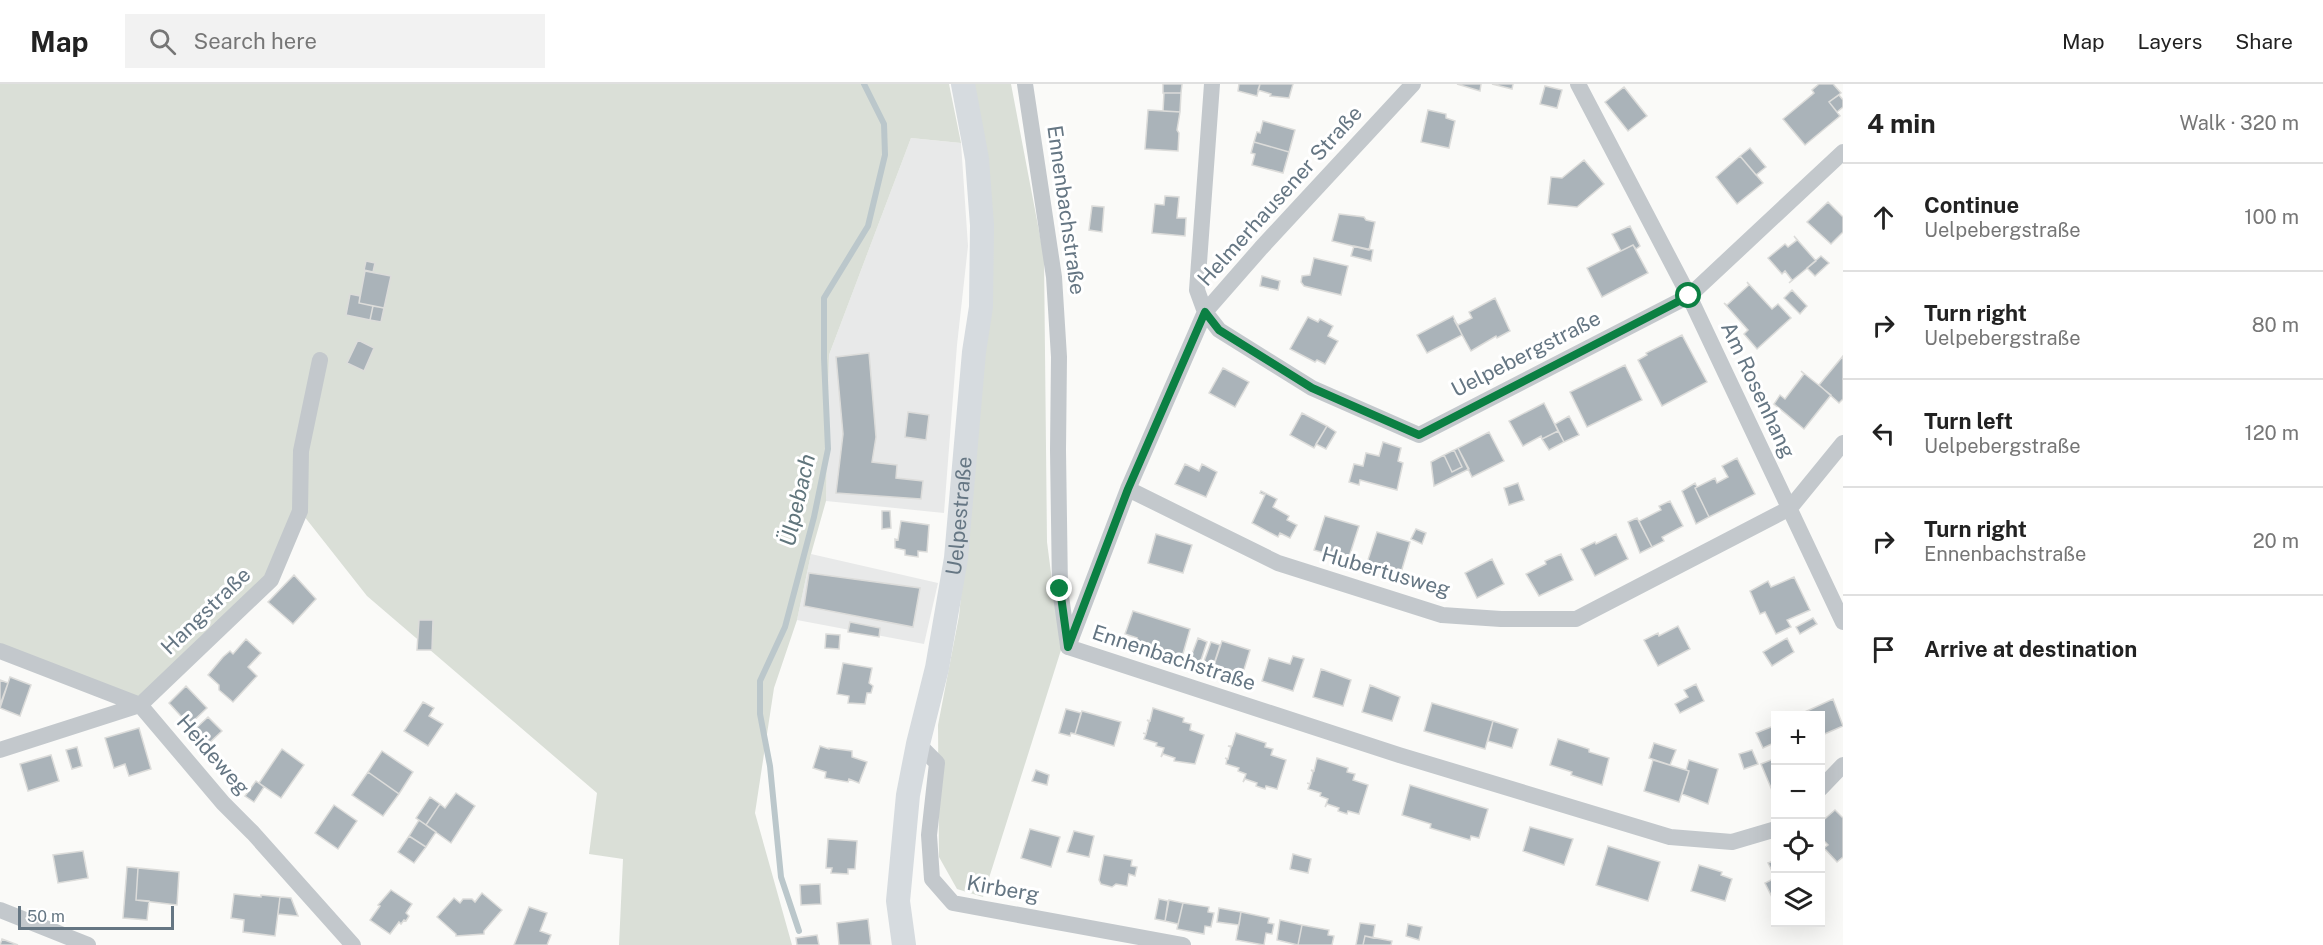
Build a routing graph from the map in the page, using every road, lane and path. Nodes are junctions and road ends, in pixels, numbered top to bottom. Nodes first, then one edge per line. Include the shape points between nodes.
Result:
1 (963, 84) edge
2 (1025, 84) edge
3 (1212, 84) edge
4 (1413, 84) edge
5 (1578, 84) edge
6 (1843, 152) edge
7 (1689, 296) junction
8 (1205, 312) junction
9 (320, 360) dead end
10 (1843, 443) edge
11 (1128, 489) junction
12 (1790, 508) junction
13 (1843, 622) edge
14 (1068, 647) junction
15 (0, 651) edge
16 (140, 705) junction
17 (918, 744) junction
18 (0, 750) edge
19 (1843, 765) edge
20 (1825, 785) edge
21 (1771, 830) edge
22 (0, 910) edge
23 (88, 945) edge
24 (353, 945) edge
25 (904, 945) edge
26 (1183, 945) edge

1 - 17 main road, Uelpestraße via 978,170 981,307 956,558 937,668
2 - 14 street, Ennenbachstraße via 1054,276 1059,357 1060,589
3 - 8 street, Uelpebergstraße via 1197,290
4 - 8 street, Helmerhausener Straße
5 - 7 street, Am Rosenhang
6 - 7 street, Uelpebergstraße
7 - 8 street, Uelpebergstraße via 1419,435 1312,388 1219,330
7 - 12 street, Am Rosenhang
8 - 11 street
9 - 16 street, Hangstraße via 301,451 300,511 271,580
10 - 12 street, Hubertusweg
11 - 12 street, Hubertusweg via 1278,563 1442,615 1501,619 1575,619
11 - 14 street
12 - 13 street, Am Rosenhang
14 - 21 street, Ennenbachstraße via 1399,755 1670,837 1732,842
15 - 16 street, Heideweg
16 - 18 street, Hangstraße
16 - 24 street, Heideweg
17 - 25 main road, Uelpestraße via 901,855 898,901
17 - 26 street, Kirberg via 937,763 929,835 932,879 953,903
19 - 20 street
22 - 23 street

